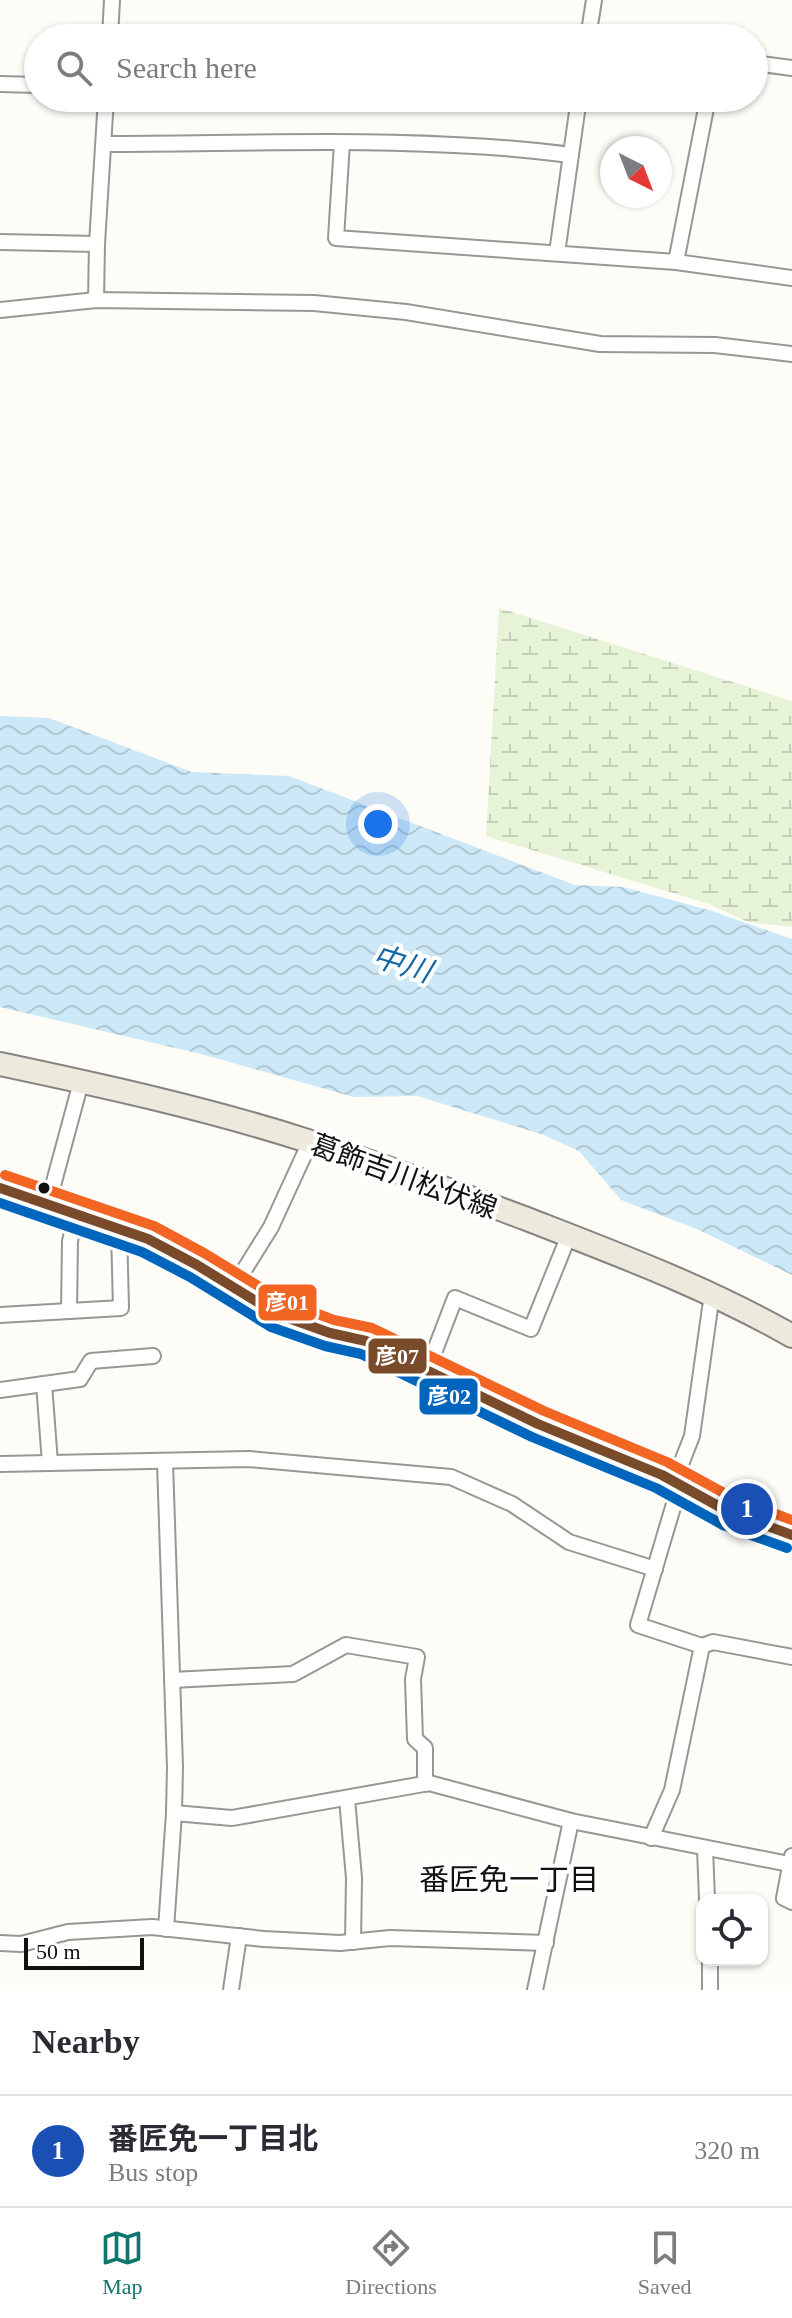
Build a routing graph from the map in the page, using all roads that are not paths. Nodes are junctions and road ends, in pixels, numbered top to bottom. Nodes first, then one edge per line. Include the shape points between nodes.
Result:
1 (112, 0) edge
2 (594, 0) edge
3 (111, 24) edge
4 (590, 24) edge
5 (768, 65) edge
6 (792, 68) edge
7 (0, 84) edge
8 (24, 85) edge
9 (105, 112) edge
10 (577, 112) edge
11 (705, 112) edge
12 (342, 143) junction
13 (104, 144) junction
14 (571, 155) junction
15 (0, 242) edge
16 (97, 244) junction
17 (557, 253) junction
18 (676, 262) junction
19 (792, 278) edge
20 (96, 300) junction
21 (0, 310) edge
22 (792, 354) edge
23 (0, 1064) edge
24 (81, 1082) junction
25 (310, 1142) junction
26 (0, 1188) edge
27 (48, 1204) junction
28 (76, 1215) junction
29 (119, 1230) junction
30 (569, 1235) junction
31 (233, 1288) junction
32 (712, 1294) junction
33 (69, 1311) junction
34 (0, 1315) edge
35 (792, 1336) edge
36 (153, 1356) dead end
37 (427, 1371) junction
38 (44, 1384) junction
39 (0, 1390) edge
40 (165, 1462) junction
41 (50, 1463) junction
42 (0, 1464) edge
43 (677, 1484) junction
44 (792, 1535) edge
45 (655, 1569) junction
46 (702, 1646) junction
47 (792, 1657) edge
48 (172, 1680) junction
49 (425, 1784) junction
50 (347, 1799) junction
51 (174, 1813) junction
52 (571, 1821) junction
53 (651, 1838) junction
54 (705, 1848) junction
55 (790, 1860) edge
56 (707, 1894) edge
57 (792, 1902) edge
58 (166, 1929) junction
59 (239, 1936) junction
60 (353, 1942) junction
61 (0, 1943) edge
62 (546, 1943) junction
63 (710, 1966) edge
64 (231, 1990) edge
65 (535, 1990) edge
66 (710, 1990) edge

1 - 3 street
2 - 4 street
5 - 6 street
7 - 8 street
9 - 13 street
10 - 14 street
11 - 18 street
12 - 13 street
12 - 14 street
12 - 17 street via 336,238
13 - 16 street
14 - 17 street
15 - 16 street
16 - 20 street
17 - 18 street
18 - 19 street
20 - 21 street
20 - 22 street via 322,303 600,344 715,345
23 - 24 main road, 葛飾吉川松伏線
24 - 25 main road, 葛飾吉川松伏線
24 - 27 street
25 - 30 main road, 葛飾吉川松伏線
25 - 31 street via 271,1227
26 - 27 street
27 - 28 street
28 - 29 street
28 - 33 street via 70,1241
29 - 31 street via 160,1246
29 - 33 street via 121,1308
30 - 32 main road, 葛飾吉川松伏線
30 - 37 street via 531,1329 455,1298
31 - 37 street via 277,1314 366,1341
32 - 35 main road, 葛飾吉川松伏線
32 - 43 street via 692,1436
33 - 34 street
36 - 38 street via 91,1361 80,1379
37 - 43 street
38 - 39 street
38 - 41 street
40 - 41 street
40 - 45 street via 249,1459 451,1477 512,1504 569,1542
40 - 48 street
41 - 42 street
43 - 44 street via 729,1512
43 - 45 street
45 - 46 street via 638,1625
46 - 47 street via 713,1642
46 - 53 street via 672,1790
48 - 49 street via 293,1674 346,1645 417,1657 415,1739 425,1748
48 - 51 street
49 - 50 street
49 - 52 street
50 - 51 street via 232,1818
50 - 60 street
51 - 58 street
52 - 53 street
52 - 62 street
53 - 54 street
54 - 55 street
54 - 56 street
55 - 57 street via 784,1898
58 - 59 street
58 - 61 street via 68,1932 21,1944
59 - 60 street
59 - 64 street
60 - 62 street via 390,1938
62 - 65 street
63 - 66 street

